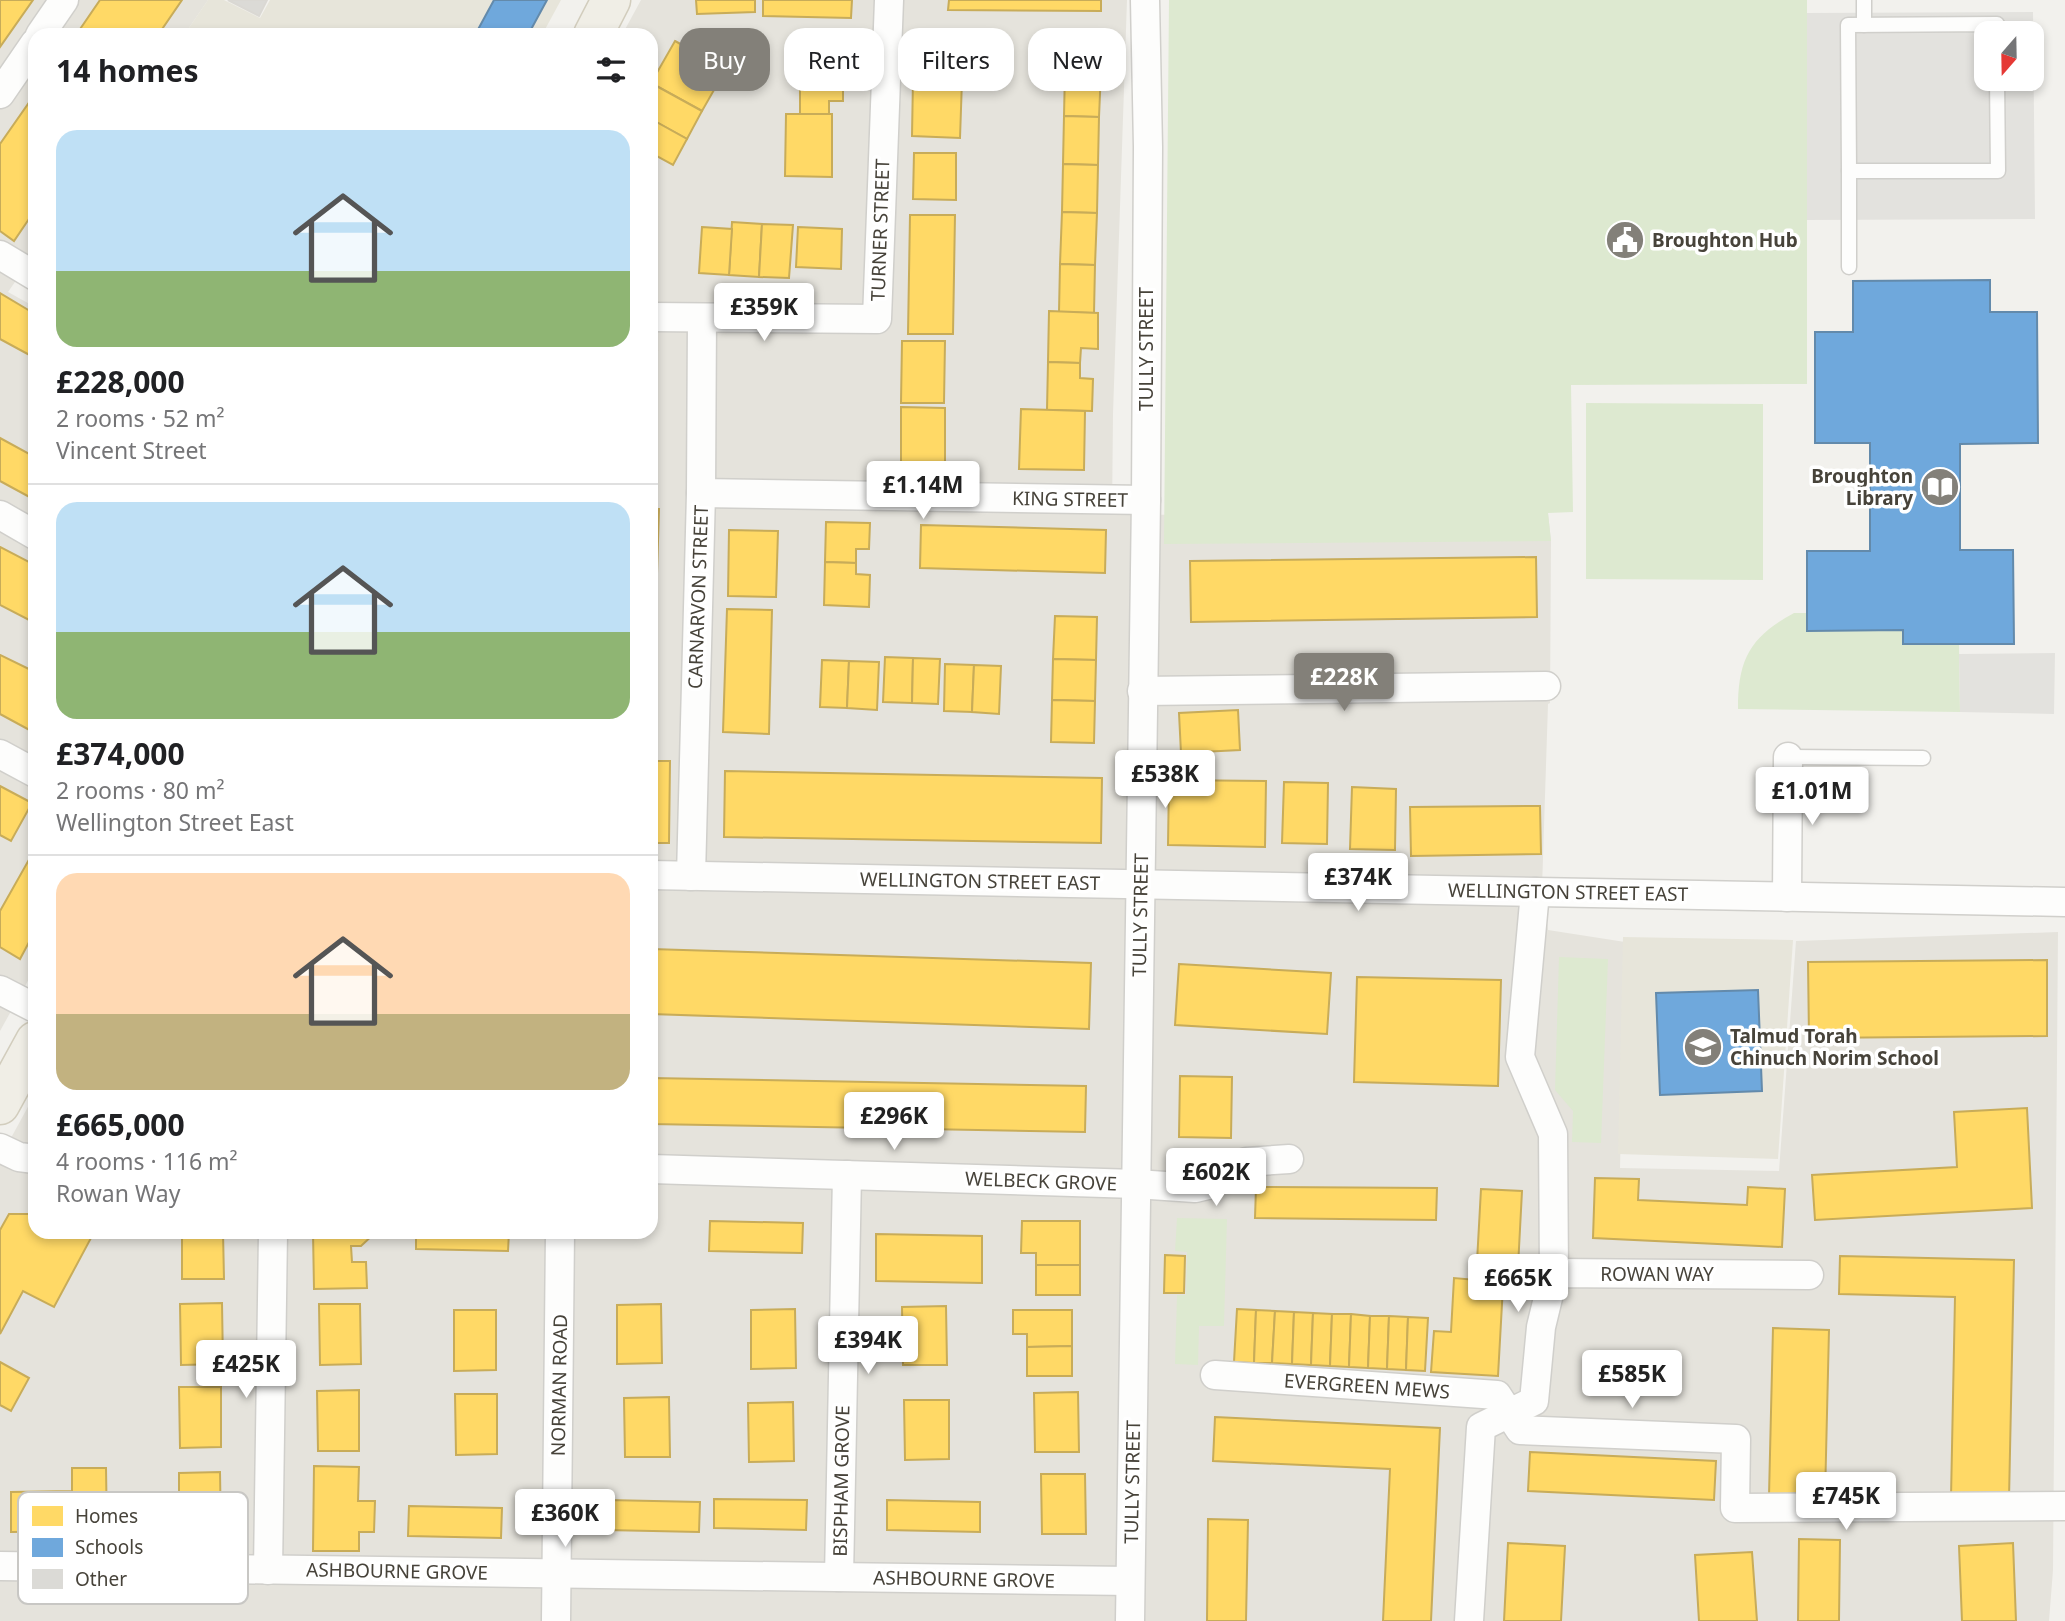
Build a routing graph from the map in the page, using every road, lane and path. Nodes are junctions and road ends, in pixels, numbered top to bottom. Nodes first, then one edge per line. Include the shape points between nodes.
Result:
1 (64, 0) edge
2 (611, 0) edge
3 (889, 0) edge
4 (1145, 0) edge
5 (1864, 0) edge
6 (1974, 24) edge
7 (1864, 25) junction
8 (45, 28) edge
9 (597, 28) edge
10 (28, 53) edge
11 (1997, 91) edge
12 (0, 94) edge
13 (1849, 171) junction
14 (0, 255) edge
15 (1849, 267) dead end
16 (28, 272) edge
17 (658, 317) edge
18 (702, 318) junction
19 (701, 493) junction
20 (1146, 500) junction
21 (0, 515) edge
22 (28, 531) edge
23 (1546, 686) dead end
24 (1142, 691) junction
25 (0, 754) edge
26 (1788, 757) joint
27 (1923, 758) dead end
28 (28, 769) edge
29 (658, 875) edge
30 (691, 876) junction
31 (1140, 884) junction
32 (1535, 892) junction
33 (1787, 897) junction
34 (2065, 902) edge
35 (0, 990) edge
36 (28, 1005) edge
37 (28, 1054) edge
38 (0, 1105) edge
39 (0, 1148) edge
40 (28, 1158) edge
41 (1289, 1159) dead end
42 (658, 1169) edge
43 (847, 1175) junction
44 (1136, 1184) junction
45 (273, 1239) edge
46 (561, 1239) edge
47 (1554, 1273) junction
48 (1808, 1275) dead end
49 (1215, 1375) dead end
50 (1510, 1413) junction
51 (2065, 1506) edge
52 (0, 1566) edge
53 (18, 1566) edge
54 (248, 1570) edge
55 (268, 1570) junction
56 (557, 1573) junction
57 (839, 1577) junction
58 (1130, 1581) junction
59 (556, 1621) edge
60 (1130, 1621) edge
61 (1469, 1621) edge

1 - 8 street
2 - 9 main road
3 - 18 street, TURNER STREET via 877,319
4 - 20 street, TULLY STREET
5 - 7 lane
6 - 7 lane
7 - 13 lane via 1848,25
10 - 12 street
11 - 13 lane via 1998,171
13 - 15 lane
14 - 16 street
17 - 18 street, TURNER STREET
18 - 19 street, CARNARVON STREET
19 - 20 street, KING STREET
19 - 30 street, CARNARVON STREET
20 - 24 street, TULLY STREET
21 - 22 street
23 - 24 street
24 - 31 street, TULLY STREET
25 - 28 street
26 - 27 lane
26 - 33 street
29 - 30 street, WELLINGTON STREET EAST
30 - 31 street, WELLINGTON STREET EAST
31 - 32 street, WELLINGTON STREET EAST
31 - 44 street, TULLY STREET
32 - 33 street, WELLINGTON STREET EAST
32 - 47 street via 1520,1057 1553,1134
33 - 34 street, WELLINGTON STREET EAST
35 - 36 street
37 - 38 main road
39 - 40 street
41 - 44 street, WELBECK GROVE via 1246,1163 1212,1184 1195,1188
42 - 43 street, WELBECK GROVE
43 - 44 street, WELBECK GROVE
43 - 57 street, BISPHAM GROVE
44 - 58 street, TULLY STREET
45 - 55 street
46 - 56 street, NORMAN ROAD
47 - 48 street, ROWAN WAY
47 - 50 street via 1541,1327 1534,1401
49 - 50 street, EVERGREEN MEWS via 1497,1395
50 - 51 street via 1520,1430 1736,1438 1735,1508
50 - 61 street via 1481,1427
52 - 53 street, ASHBOURNE GROVE
54 - 55 street, ASHBOURNE GROVE
55 - 56 street, ASHBOURNE GROVE
56 - 57 street, ASHBOURNE GROVE
56 - 59 street, NORMAN ROAD
57 - 58 street, ASHBOURNE GROVE
58 - 60 street, TULLY STREET

